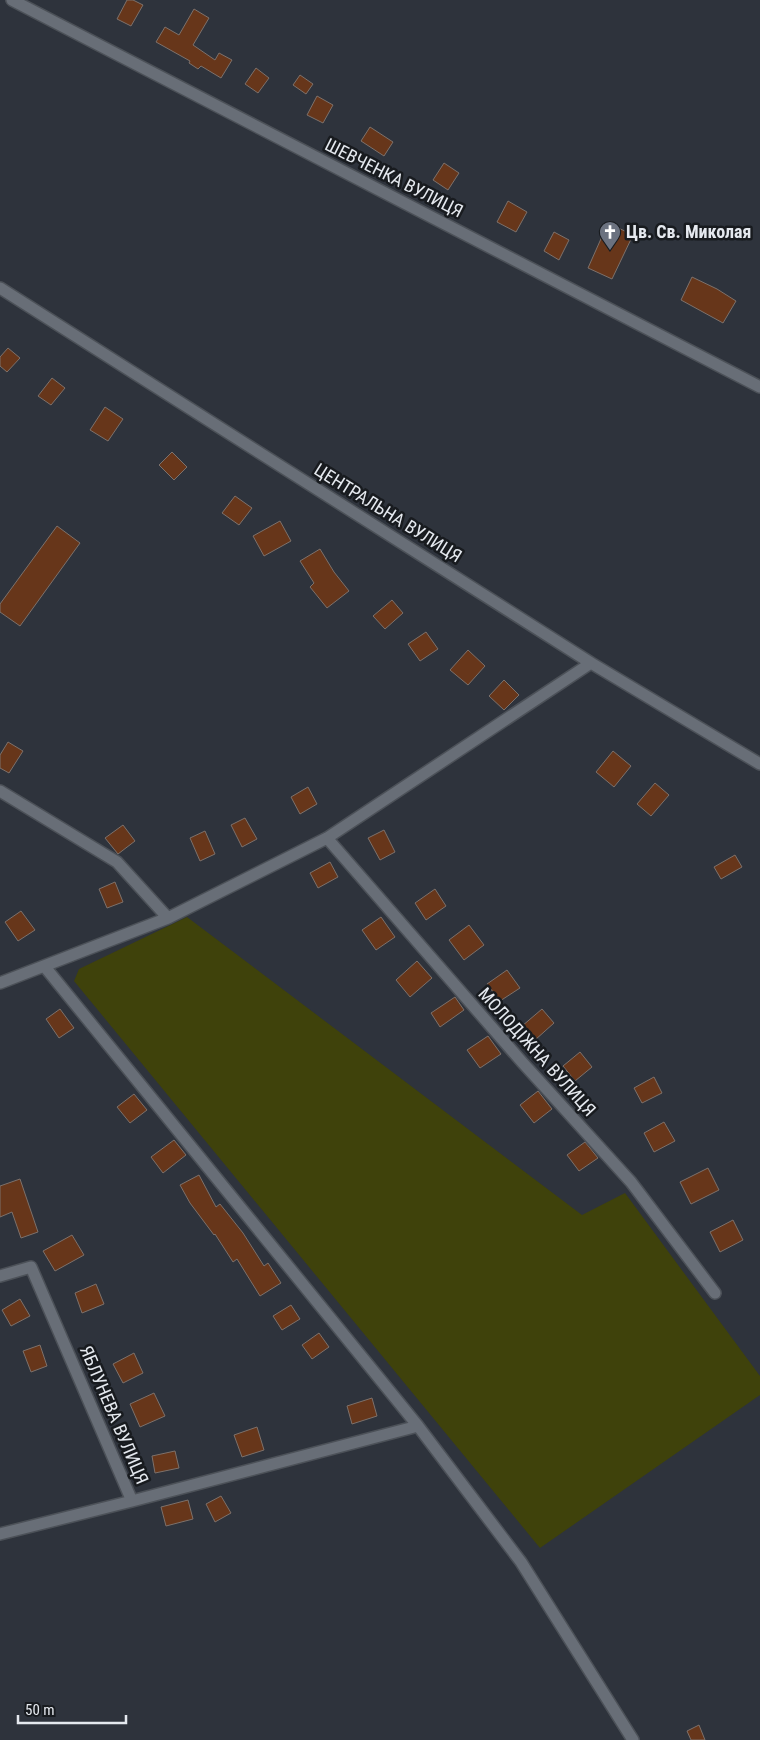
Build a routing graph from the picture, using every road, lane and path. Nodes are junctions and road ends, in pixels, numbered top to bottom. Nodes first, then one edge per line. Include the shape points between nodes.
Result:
1 (12, 0) edge
2 (0, 288) edge
3 (760, 387) edge
4 (591, 663) junction
5 (760, 764) edge
6 (0, 790) edge
7 (327, 838) junction
8 (168, 918) junction
9 (45, 967) junction
10 (0, 983) edge
11 (0, 1276) edge
12 (716, 1293) dead end
13 (418, 1426) junction
14 (132, 1501) junction
15 (0, 1534) edge
16 (633, 1740) edge

1 - 3 street, ШЕВЧЕНКА ВУЛИЦЯ
2 - 4 street, ЦЕНТРАЛЬНА ВУЛИЦЯ
4 - 5 street, ЦЕНТРАЛЬНА ВУЛИЦЯ
4 - 7 street
6 - 8 street via 117,862
7 - 8 street
7 - 12 street, МОЛОДІЖНА ВУЛИЦЯ via 631,1182
8 - 9 street
9 - 10 street
9 - 13 street
11 - 14 street, ЯБЛУНЕВА ВУЛИЦЯ via 31,1267
13 - 14 street, ЯБЛУНЕВА ВУЛИЦЯ
13 - 16 street via 521,1562
14 - 15 street

